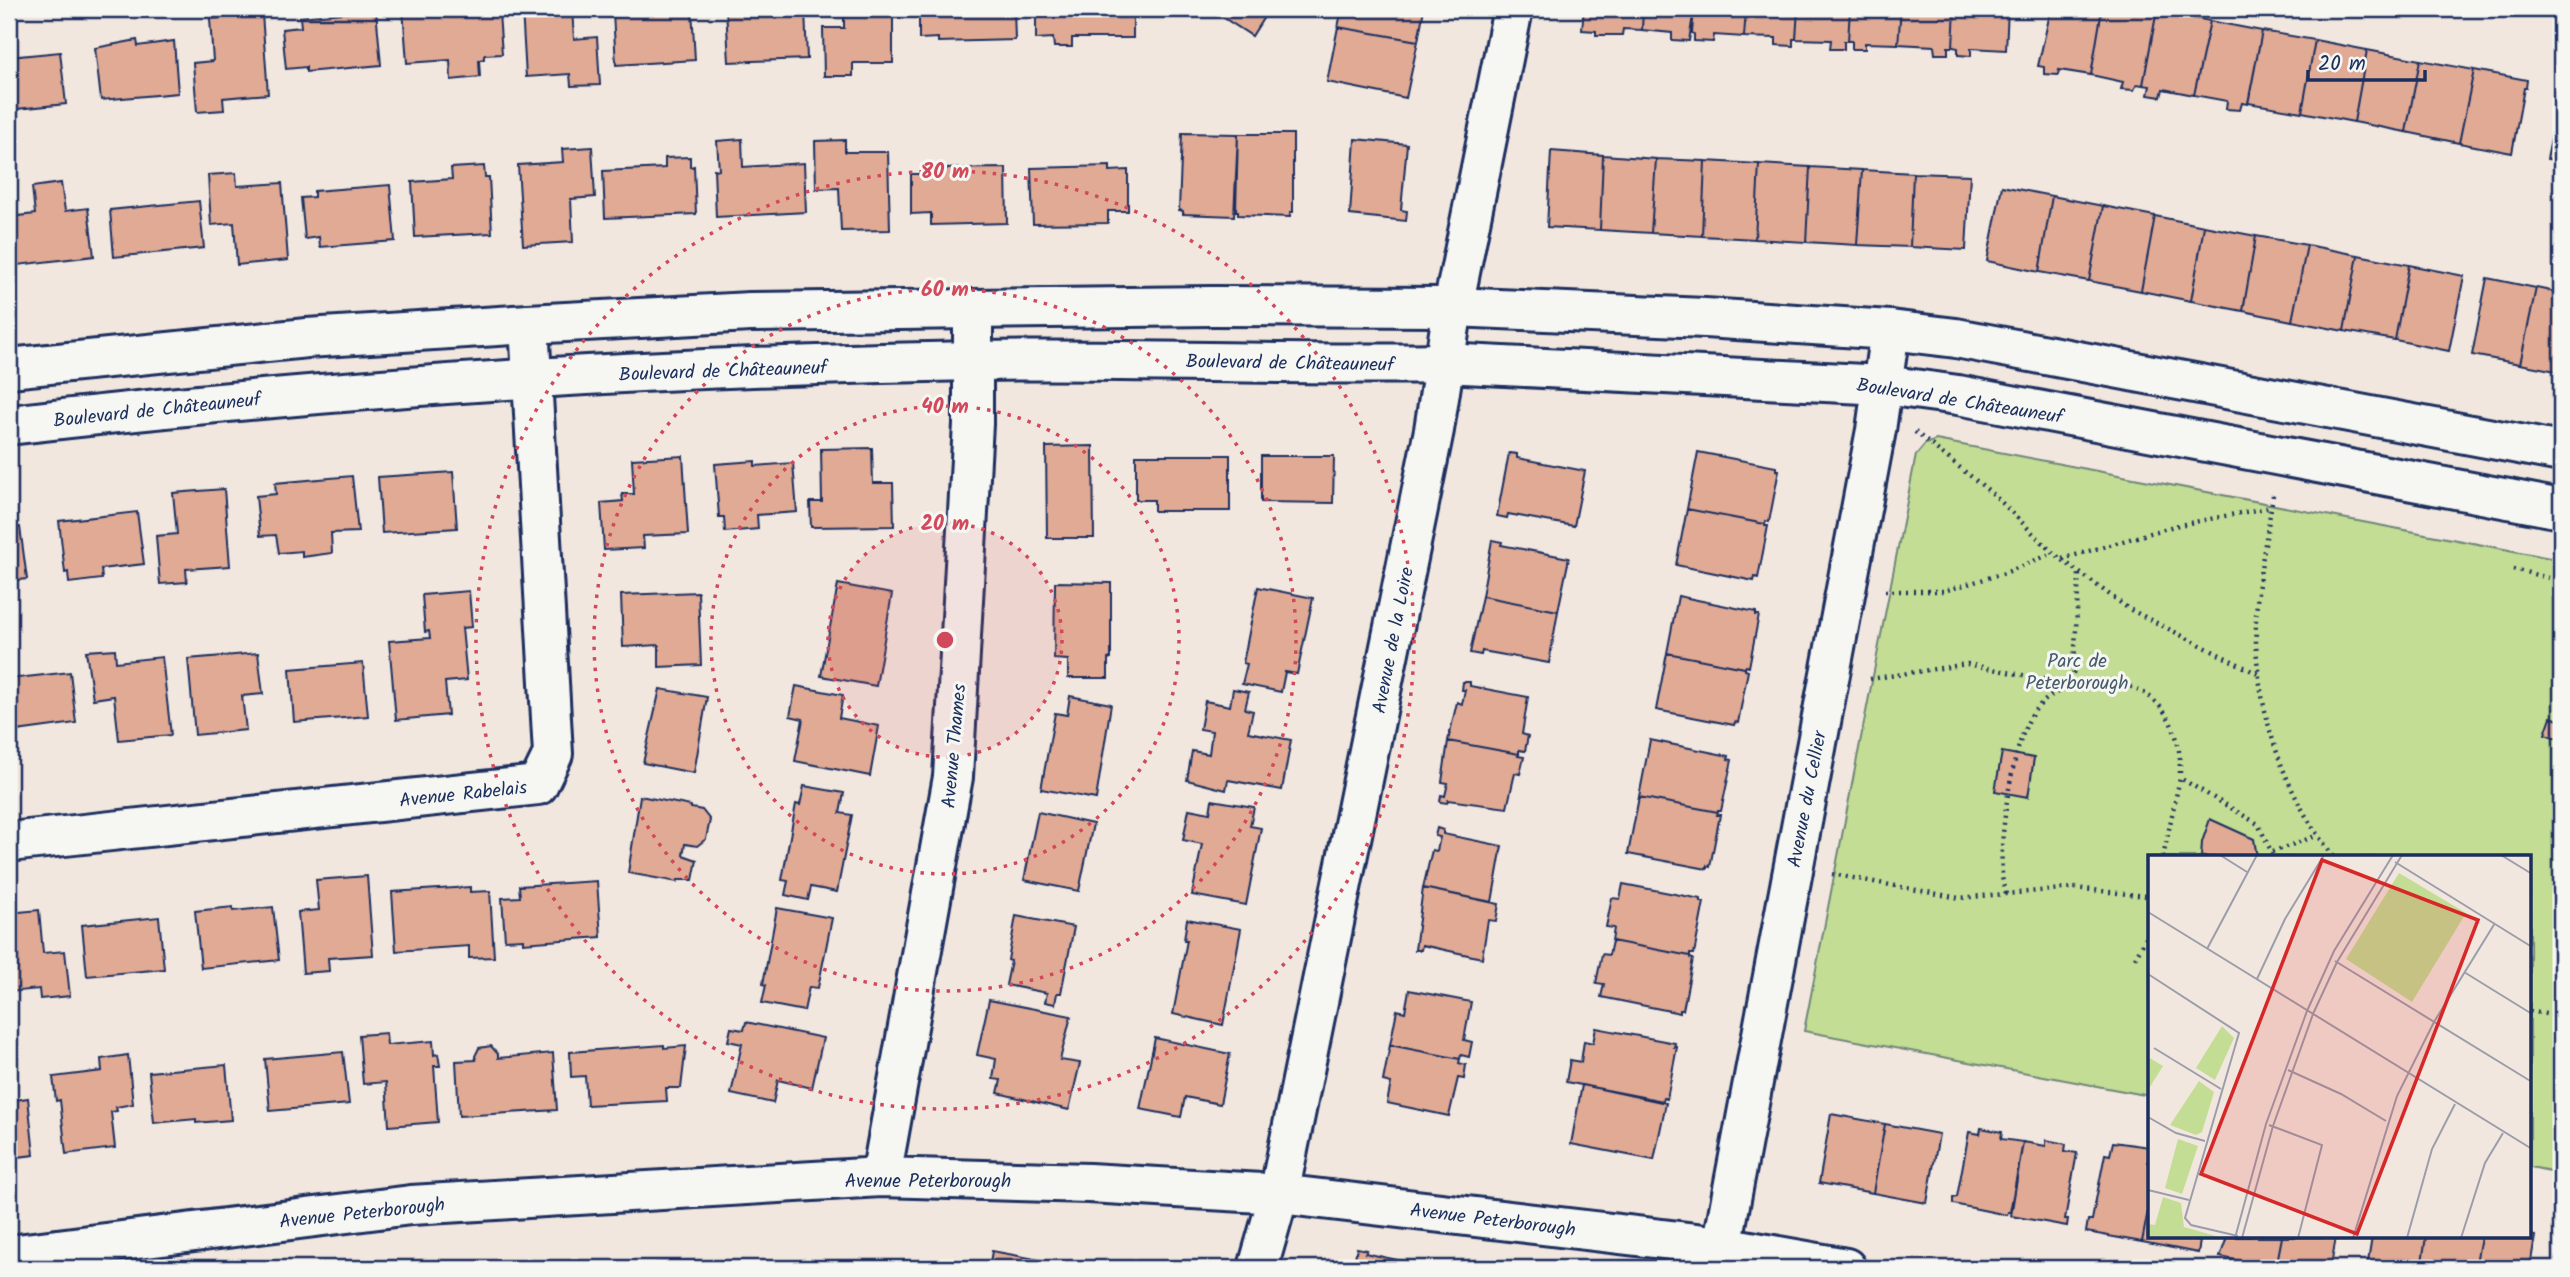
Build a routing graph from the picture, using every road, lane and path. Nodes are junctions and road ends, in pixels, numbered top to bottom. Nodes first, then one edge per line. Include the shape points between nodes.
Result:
1 (1513, 9) edge
2 (1453, 307) junction
3 (973, 309) junction
4 (529, 324) junction
5 (1890, 330) junction
6 (974, 361) junction
7 (1444, 363) junction
8 (9, 368) edge
9 (532, 378) junction
10 (1882, 395) junction
11 (9, 425) edge
12 (2561, 452) edge
13 (2278, 456) junction
14 (2271, 507) junction
15 (2561, 509) edge
16 (2053, 553) junction
17 (2061, 559) junction
18 (2513, 569) dead end
19 (2079, 573) junction
20 (2561, 581) edge
21 (1845, 591) junction
22 (2258, 674) junction
23 (2073, 685) junction
24 (1827, 686) junction
25 (2180, 778) junction
26 (2316, 836) junction
27 (9, 842) edge
28 (2273, 854) edge
29 (2163, 855) edge
30 (2332, 855) edge
31 (1793, 867) junction
32 (2006, 894) junction
33 (2148, 897) edge
34 (2148, 935) edge
35 (2136, 958) dead end
36 (2532, 1011) edge
37 (2561, 1017) edge
38 (881, 1177) junction
39 (1279, 1194) junction
40 (9, 1255) edge
41 (1720, 1257) edge
42 (1258, 1268) edge
43 (1846, 1268) edge

1 - 2 street, Avenue de la Loire
2 - 3 street
2 - 5 street
2 - 7 street, Avenue de la Loire
3 - 4 street via 750,313
3 - 6 street, Avenue Thames
4 - 8 street via 307,338
4 - 9 street, Avenue Rabelais
5 - 10 street, Avenue du Cellier
5 - 12 street via 1956,338
6 - 7 street, Boulevard de Châteauneuf
6 - 9 street, Boulevard de Châteauneuf
6 - 38 street, Avenue Thames via 953,777
7 - 10 street, Boulevard de Châteauneuf
7 - 39 street, Avenue de la Loire
9 - 11 street, Boulevard de Châteauneuf via 312,394
9 - 27 street, Avenue Rabelais via 553,754 538,785
10 - 13 street, Boulevard de Châteauneuf via 1958,395
10 - 16 path
10 - 21 street, Avenue du Cellier
13 - 14 path
13 - 15 street, Boulevard de Châteauneuf
14 - 17 path via 2174,526
14 - 22 path via 2256,617
16 - 17 path
16 - 21 path via 1944,591
17 - 19 path
18 - 20 path
19 - 22 path via 2129,610
19 - 23 path
21 - 24 street, Avenue du Cellier
22 - 26 path via 2275,747
23 - 24 path via 1967,664
23 - 25 path via 2107,681 2133,687 2155,702 2171,723 2180,749
23 - 32 path via 2056,691 2036,709 2022,731 2004,824
24 - 31 street, Avenue du Cellier
25 - 28 path via 2258,824
25 - 29 path
26 - 28 path
26 - 30 path
31 - 32 path via 1959,898
31 - 41 street, Avenue du Cellier
32 - 33 path via 2074,888
34 - 35 path
36 - 37 path
38 - 39 street, Avenue Peterborough
38 - 40 street, Avenue Peterborough via 411,1205
39 - 41 street, Avenue Peterborough
39 - 42 street, Avenue de la Loire
41 - 43 street, Avenue Peterborough

